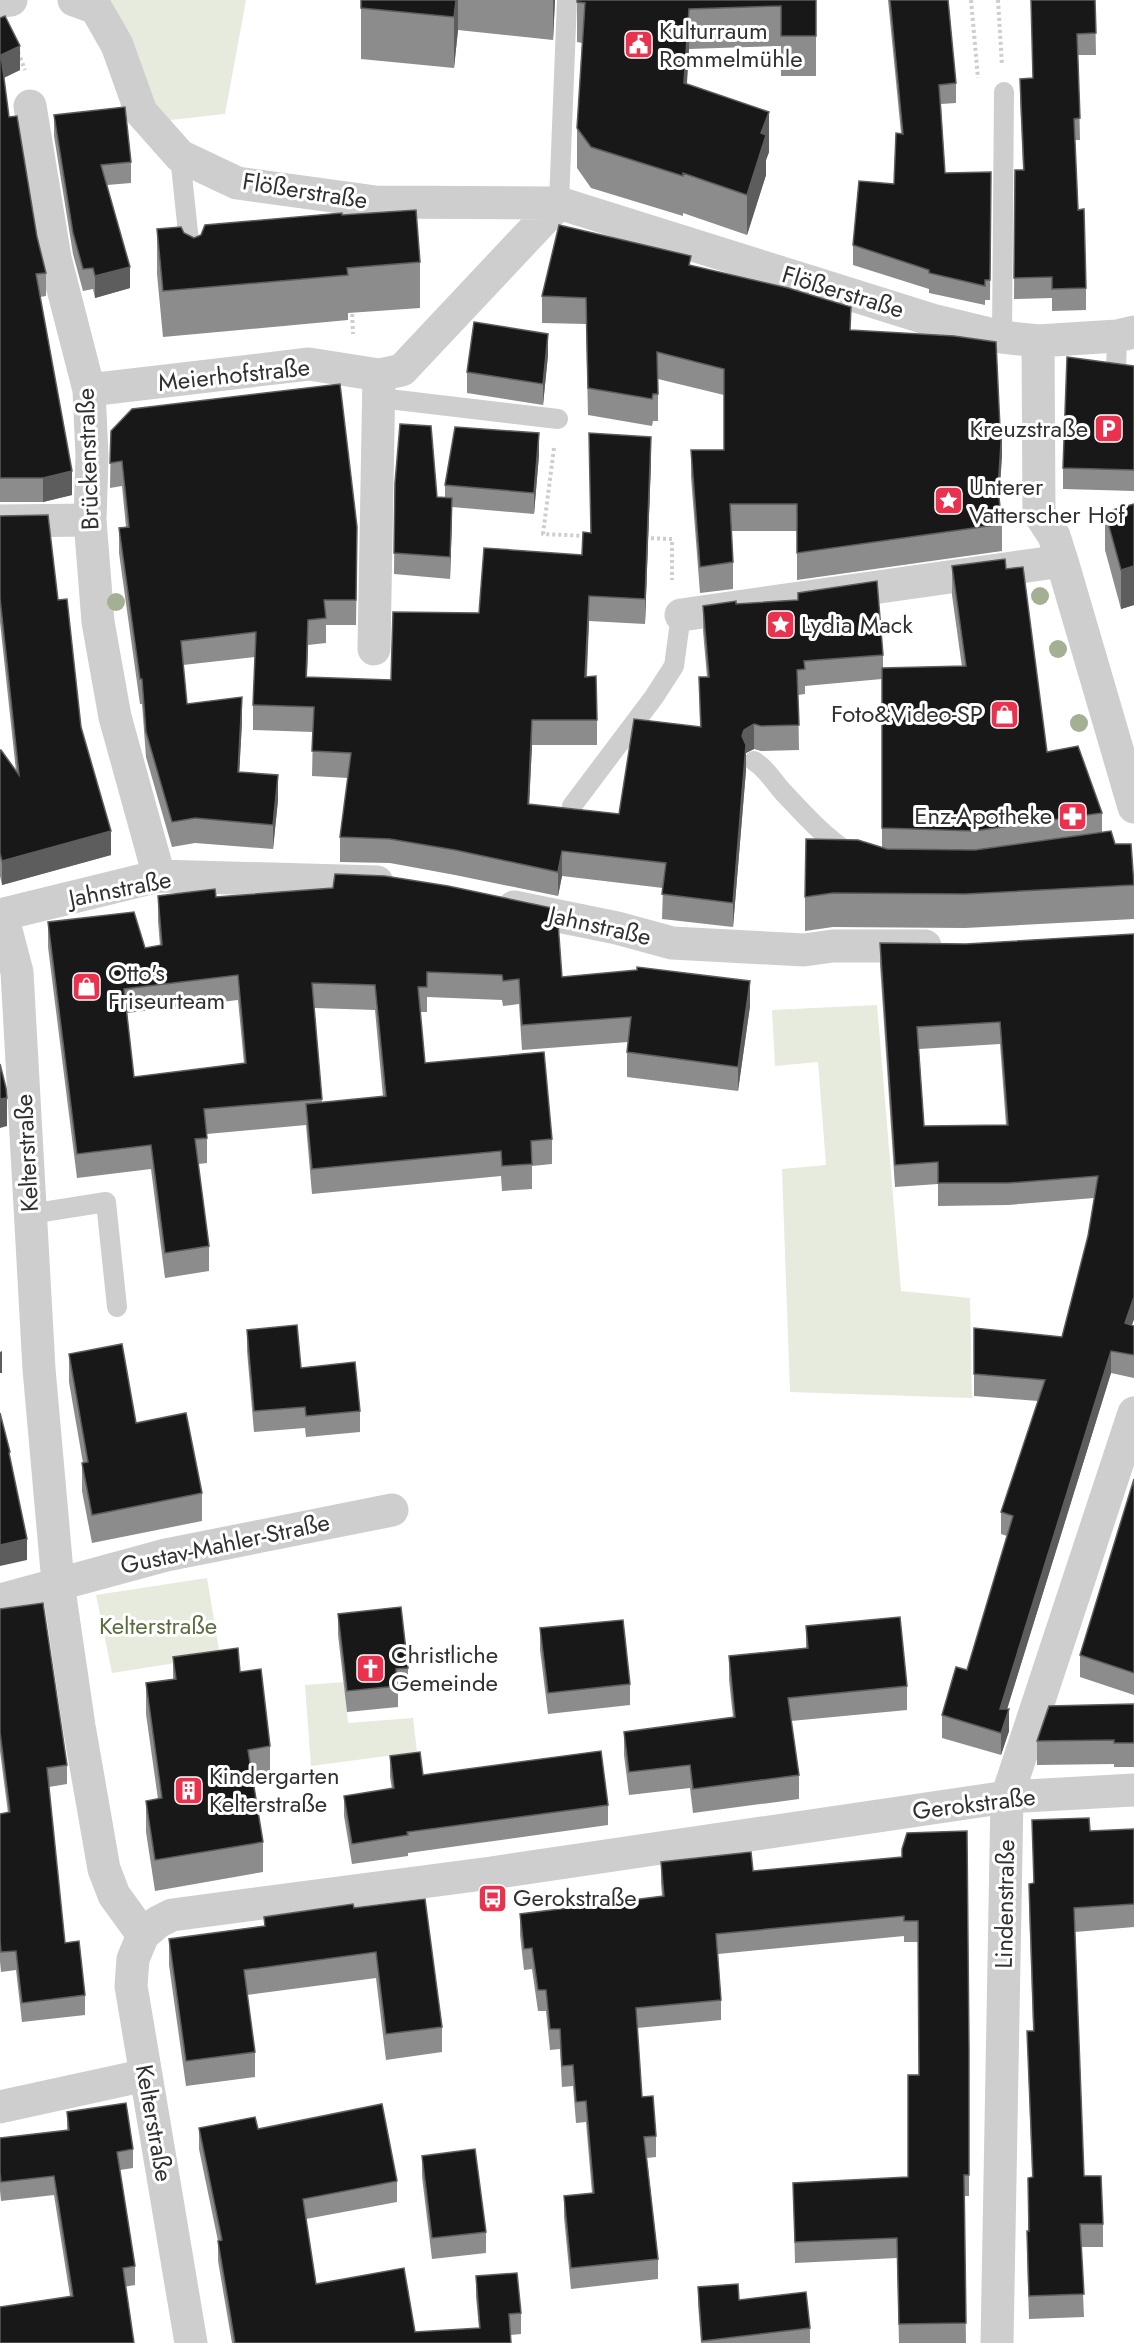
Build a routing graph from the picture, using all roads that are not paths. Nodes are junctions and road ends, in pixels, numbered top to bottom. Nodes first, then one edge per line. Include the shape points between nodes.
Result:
1 (11, 0) edge
2 (74, 0) edge
3 (567, 0) edge
4 (0, 1) edge
5 (1004, 92) road end
6 (30, 106) road end
7 (180, 156) junction
8 (559, 203) junction
9 (193, 271) edge
10 (1125, 334) edge
11 (1002, 337) junction
12 (1038, 341) junction
13 (1116, 372) edge
14 (380, 387) junction
15 (89, 390) junction
16 (558, 419) road end
17 (90, 520) junction
18 (0, 521) edge
19 (1062, 561) junction
20 (681, 615) joint
21 (374, 649) dead end
22 (754, 761) dead end
23 (572, 806) edge
24 (1134, 807) edge
25 (866, 865) edge
26 (159, 876) junction
27 (409, 886) edge
28 (487, 900) edge
29 (1, 915) edge
30 (952, 946) edge
31 (30, 1214) junction
32 (117, 1307) dead end
33 (1134, 1413) edge
34 (392, 1509) dead end
35 (58, 1583) junction
36 (0, 1600) edge
37 (1134, 1790) edge
38 (1007, 1797) junction
39 (143, 1935) junction
40 (146, 2075) junction
41 (0, 2107) edge
42 (191, 2343) edge
43 (997, 2343) edge

1 - 4 street
2 - 7 street, Flößerstraße via 96,8 117,45 141,112
3 - 8 lane
5 - 11 lane
6 - 15 street, Brückenstraße via 55,258
7 - 8 street, Flößerstraße via 237,183 376,202
7 - 9 lane
8 - 11 street, Flößerstraße via 932,320
8 - 14 street, Meierhofstraße via 402,370
10 - 12 street, Flößerstraße
10 - 13 lane
11 - 12 street, Flößerstraße
12 - 19 street via 1039,513 1054,536
14 - 15 street, Meierhofstraße via 309,364
14 - 16 lane
14 - 21 street
15 - 17 street, Brückenstraße
17 - 18 street
17 - 26 street, Brückenstraße via 98,622 115,717
19 - 20 street
19 - 24 street
20 - 23 lane via 674,666
22 - 25 lane via 826,838
26 - 27 street, Jahnstraße via 387,882
26 - 29 street, Jahnstraße
28 - 30 street, Jahnstraße via 672,943 804,950 833,946
29 - 31 street, Kelterstraße via 17,972
31 - 32 lane via 106,1202
31 - 35 street, Kelterstraße
33 - 38 street, Lindenstraße
34 - 35 street, Gustav-Mahler-Straße via 166,1555
35 - 36 street, Gustav-Mahler-Straße
35 - 39 street, Kelterstraße via 104,1869 114,1895
37 - 38 street, Gerokstraße
38 - 39 street, Gerokstraße via 172,1915
38 - 43 street, Lindenstraße
39 - 40 street, Kelterstraße via 133,1959 131,1986
40 - 41 street
40 - 42 street, Kelterstraße

